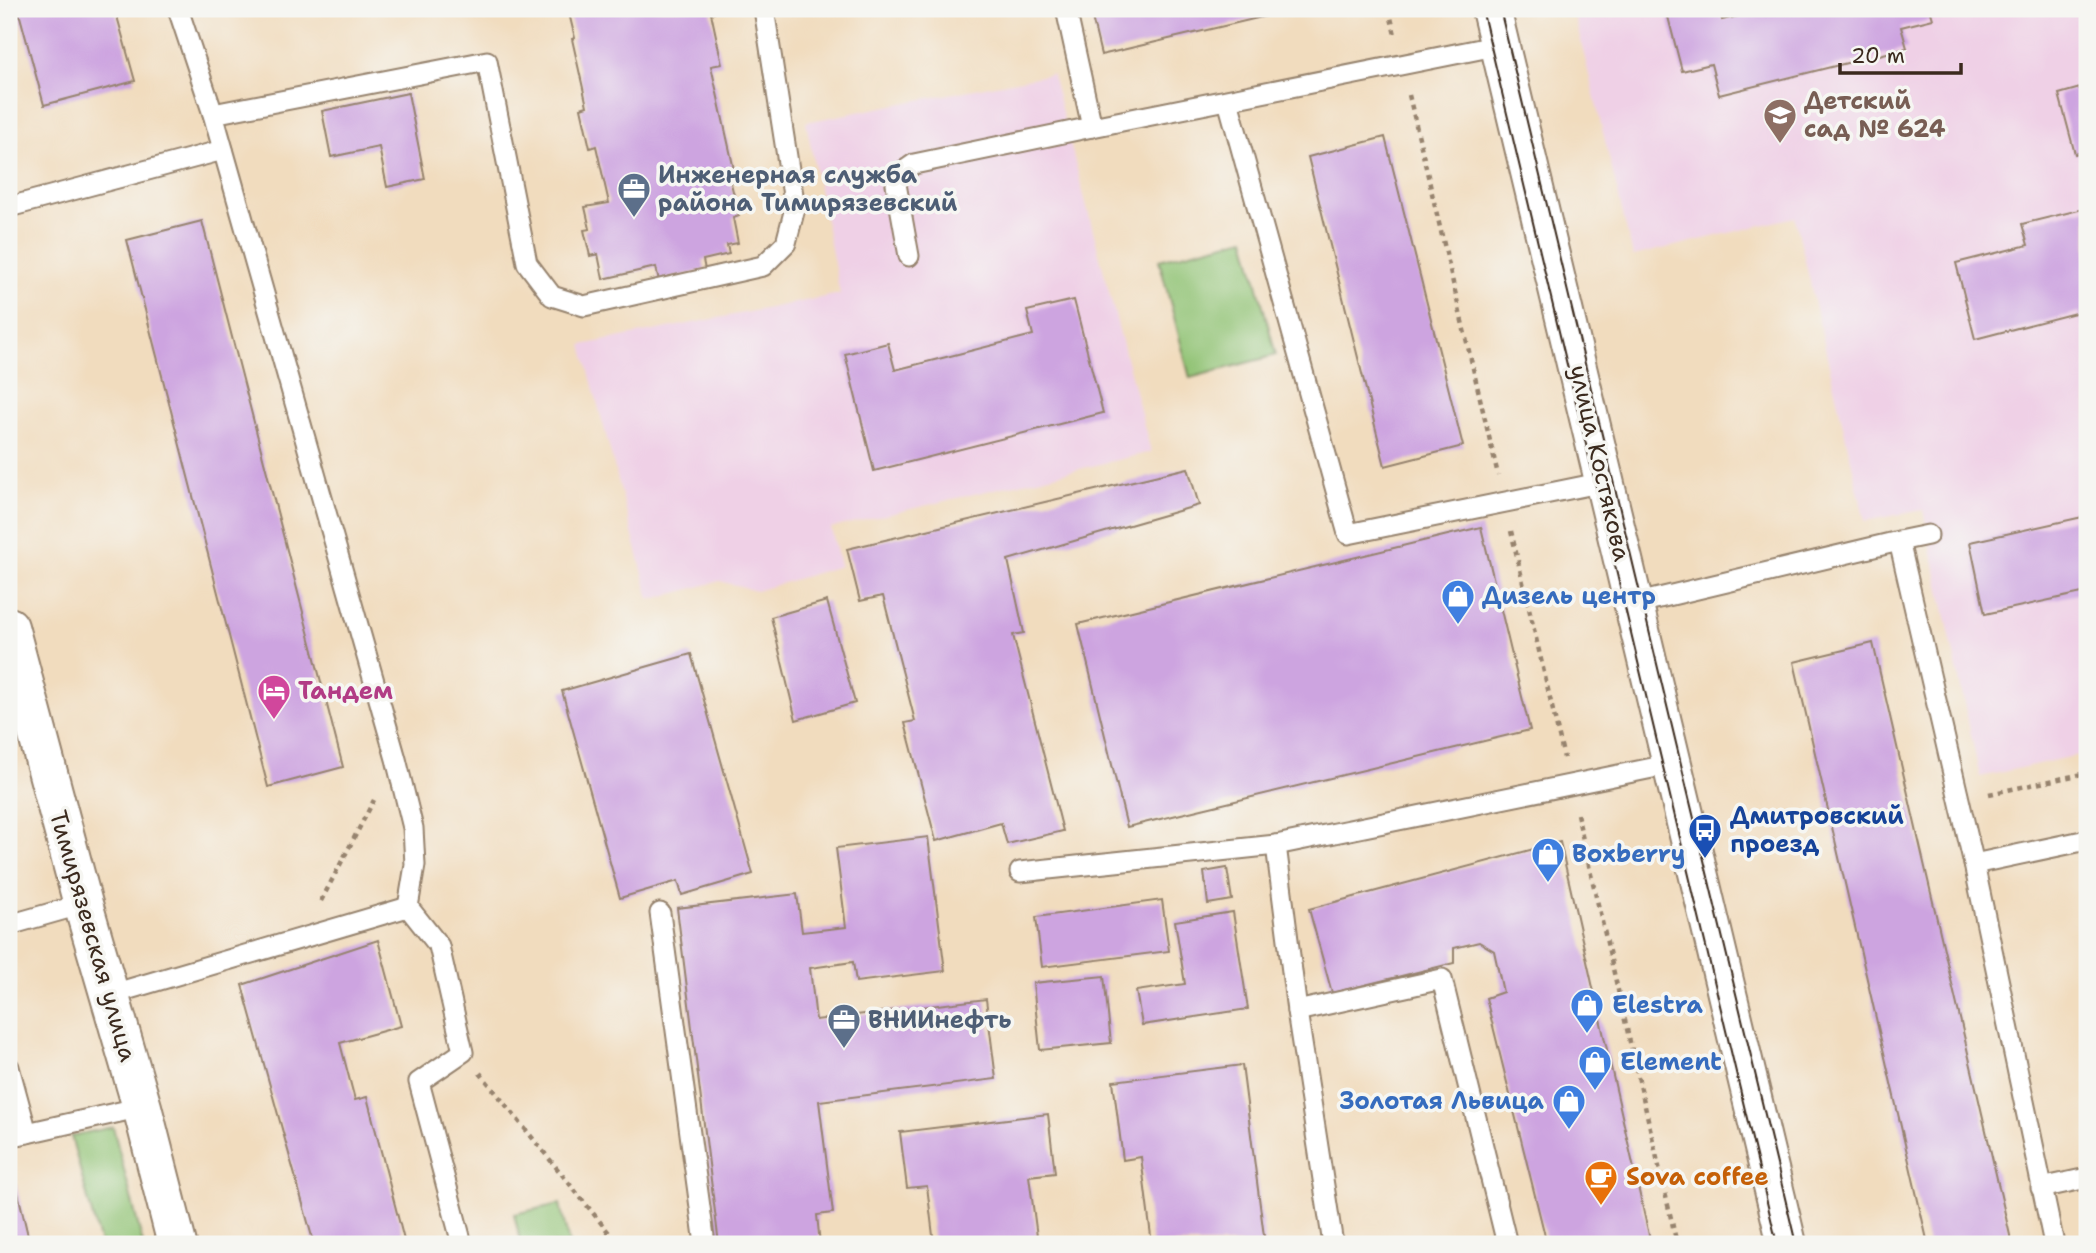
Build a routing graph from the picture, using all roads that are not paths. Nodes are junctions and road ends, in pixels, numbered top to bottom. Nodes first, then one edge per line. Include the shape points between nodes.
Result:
1 (178, 9) edge
2 (764, 9) edge
3 (1066, 9) edge
4 (1491, 9) edge
5 (1500, 46) junction
6 (1228, 101) junction
7 (213, 114) junction
8 (1092, 127) junction
9 (223, 150) junction
10 (9, 207) edge
11 (909, 256) dead end
12 (1604, 482) junction
13 (1928, 535) dead end
14 (1899, 541) junction
15 (1634, 604) junction
16 (9, 627) edge
17 (1672, 764) junction
18 (2087, 840) edge
19 (1276, 845) junction
20 (1974, 864) junction
21 (1020, 872) dead end
22 (83, 904) junction
23 (408, 907) junction
24 (660, 913) dead end
25 (9, 925) edge
26 (109, 995) junction
27 (1297, 1011) junction
28 (9, 1067) edge
29 (142, 1107) junction
30 (18, 1135) edge
31 (2087, 1178) edge
32 (2041, 1188) junction
33 (177, 1244) edge
34 (462, 1244) edge
35 (705, 1244) edge
36 (1333, 1244) edge
37 (1507, 1244) edge
38 (1787, 1244) edge
39 (2054, 1244) edge

1 - 7 lane
2 - 7 lane via 795,208 786,243 764,266 584,306 552,296 527,263 487,61
3 - 8 lane
4 - 5 street, улица Костякова
5 - 6 lane
5 - 12 street, улица Костякова
6 - 8 lane
6 - 12 lane via 1348,534
7 - 9 lane
8 - 11 lane via 914,164 901,173 896,184
9 - 10 lane
9 - 23 lane via 413,828 415,866
12 - 15 street, улица Костякова
13 - 14 lane
14 - 15 lane
14 - 20 lane
15 - 17 street, улица Костякова
16 - 22 street, Тимирязевская улица
17 - 19 lane
17 - 38 street, улица Костякова
18 - 20 lane
19 - 21 lane
19 - 27 lane
20 - 32 lane
22 - 25 lane
22 - 26 street, Тимирязевская улица
23 - 26 lane
23 - 34 lane via 439,946 463,1052 419,1082
24 - 35 lane
26 - 29 street, Тимирязевская улица
27 - 36 lane
27 - 37 lane via 1442,979
28 - 30 lane
29 - 30 lane
29 - 33 street, Тимирязевская улица
31 - 32 lane
32 - 39 lane

